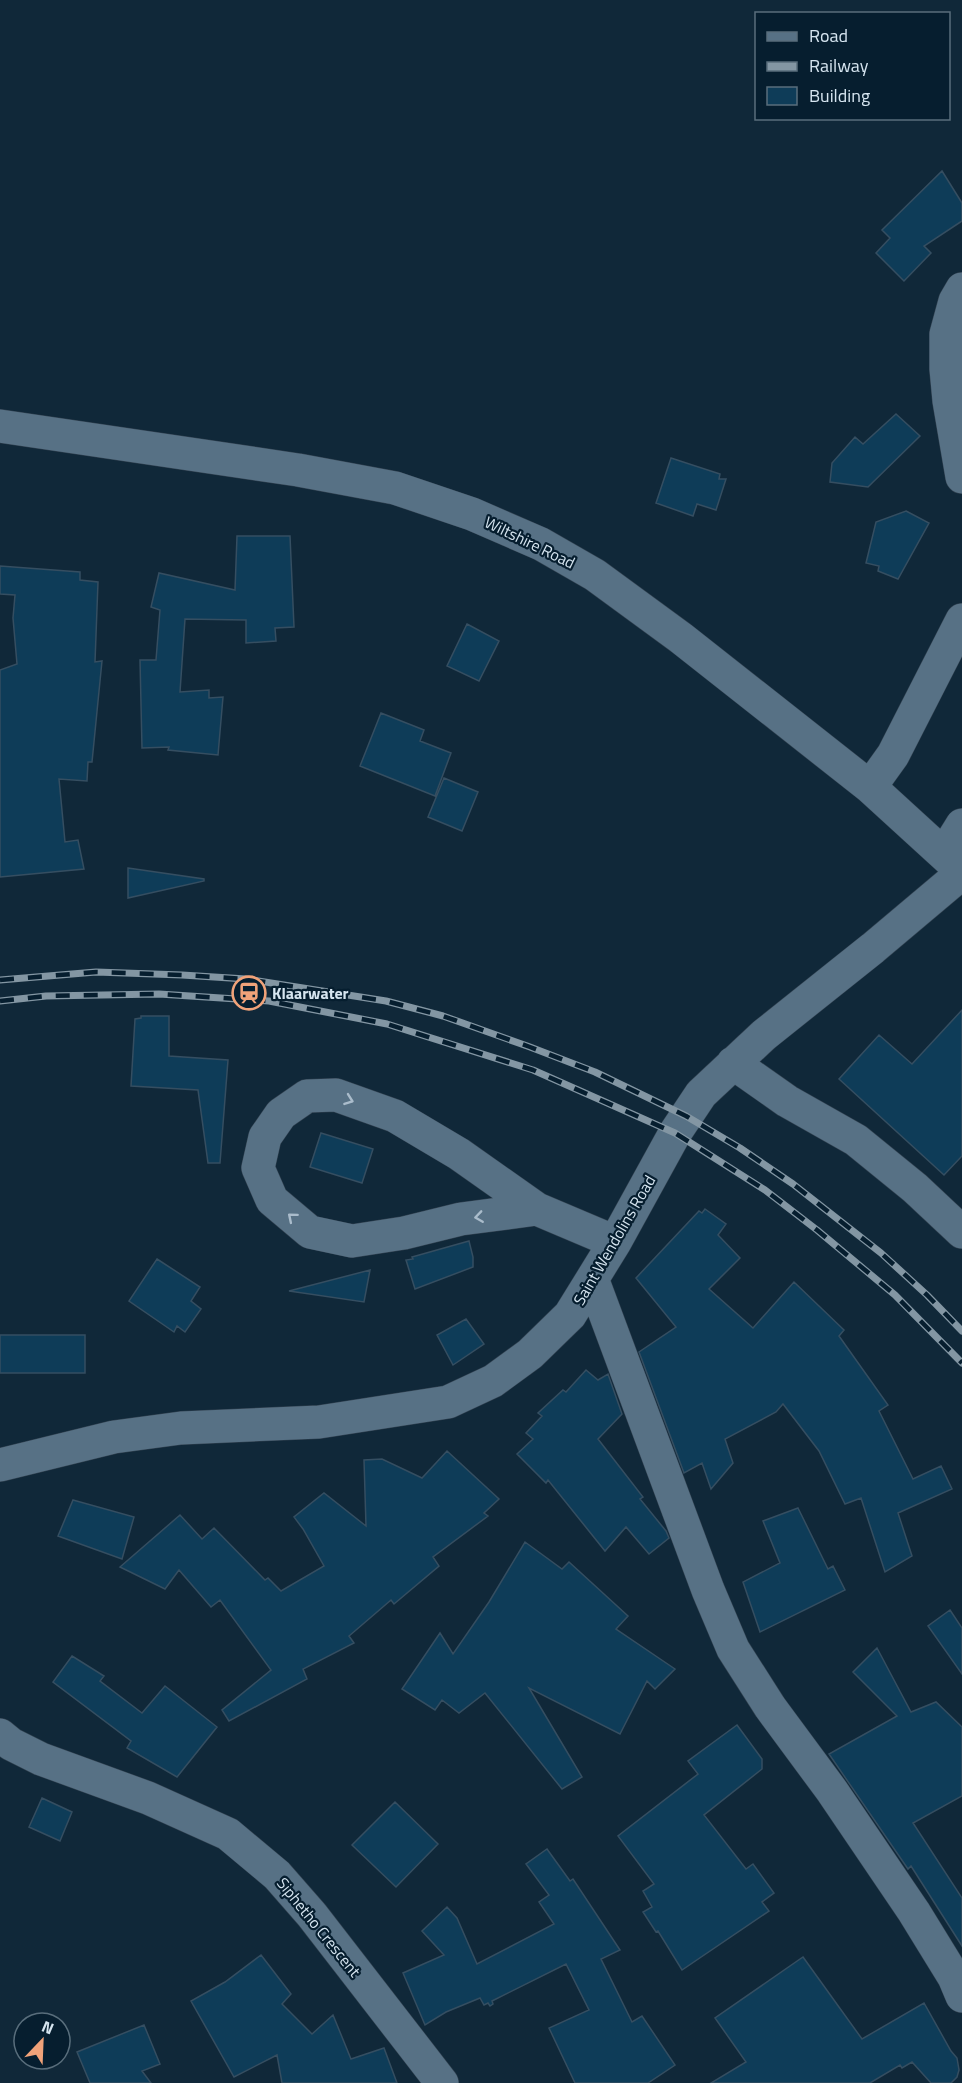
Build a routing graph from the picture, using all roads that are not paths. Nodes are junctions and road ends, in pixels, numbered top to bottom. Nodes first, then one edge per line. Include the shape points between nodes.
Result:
1 (962, 289) edge
2 (0, 426) edge
3 (962, 477) edge
4 (962, 621) edge
5 (870, 786) junction
6 (962, 825) edge
7 (956, 866) edge
8 (733, 1063) junction
9 (537, 1209) junction
10 (962, 1232) edge
11 (615, 1242) junction
12 (593, 1281) junction
13 (0, 1465) edge
14 (0, 1735) edge
15 (962, 1996) edge
16 (439, 2082) edge

1 - 3 street via 945,334 949,401
2 - 5 street, Wiltshire Road via 395,488 472,514 541,544 595,576
4 - 5 street via 893,755
5 - 7 street, Wiltshire Road
6 - 7 street, Saint Wendolins Road
7 - 8 street, Saint Wendolins Road via 873,948
8 - 10 street via 787,1101 856,1140
8 - 11 street, Saint Wendolins Road via 701,1094 675,1133
9 -> 9 street via 461,1219 352,1241 310,1232 272,1200 258,1168 266,1137 281,1114 307,1096 336,1095 395,1116 459,1154
9 - 11 street
11 - 12 street, Saint Wendolins Road
12 - 13 street, Saint Wendolins Road via 570,1315 530,1354 493,1382 448,1402 319,1422 181,1428 114,1437
12 - 15 street via 733,1649 914,1912
14 - 16 street, Siphetho Crescent via 41,1759 148,1798 228,1834 277,1875 312,1915

